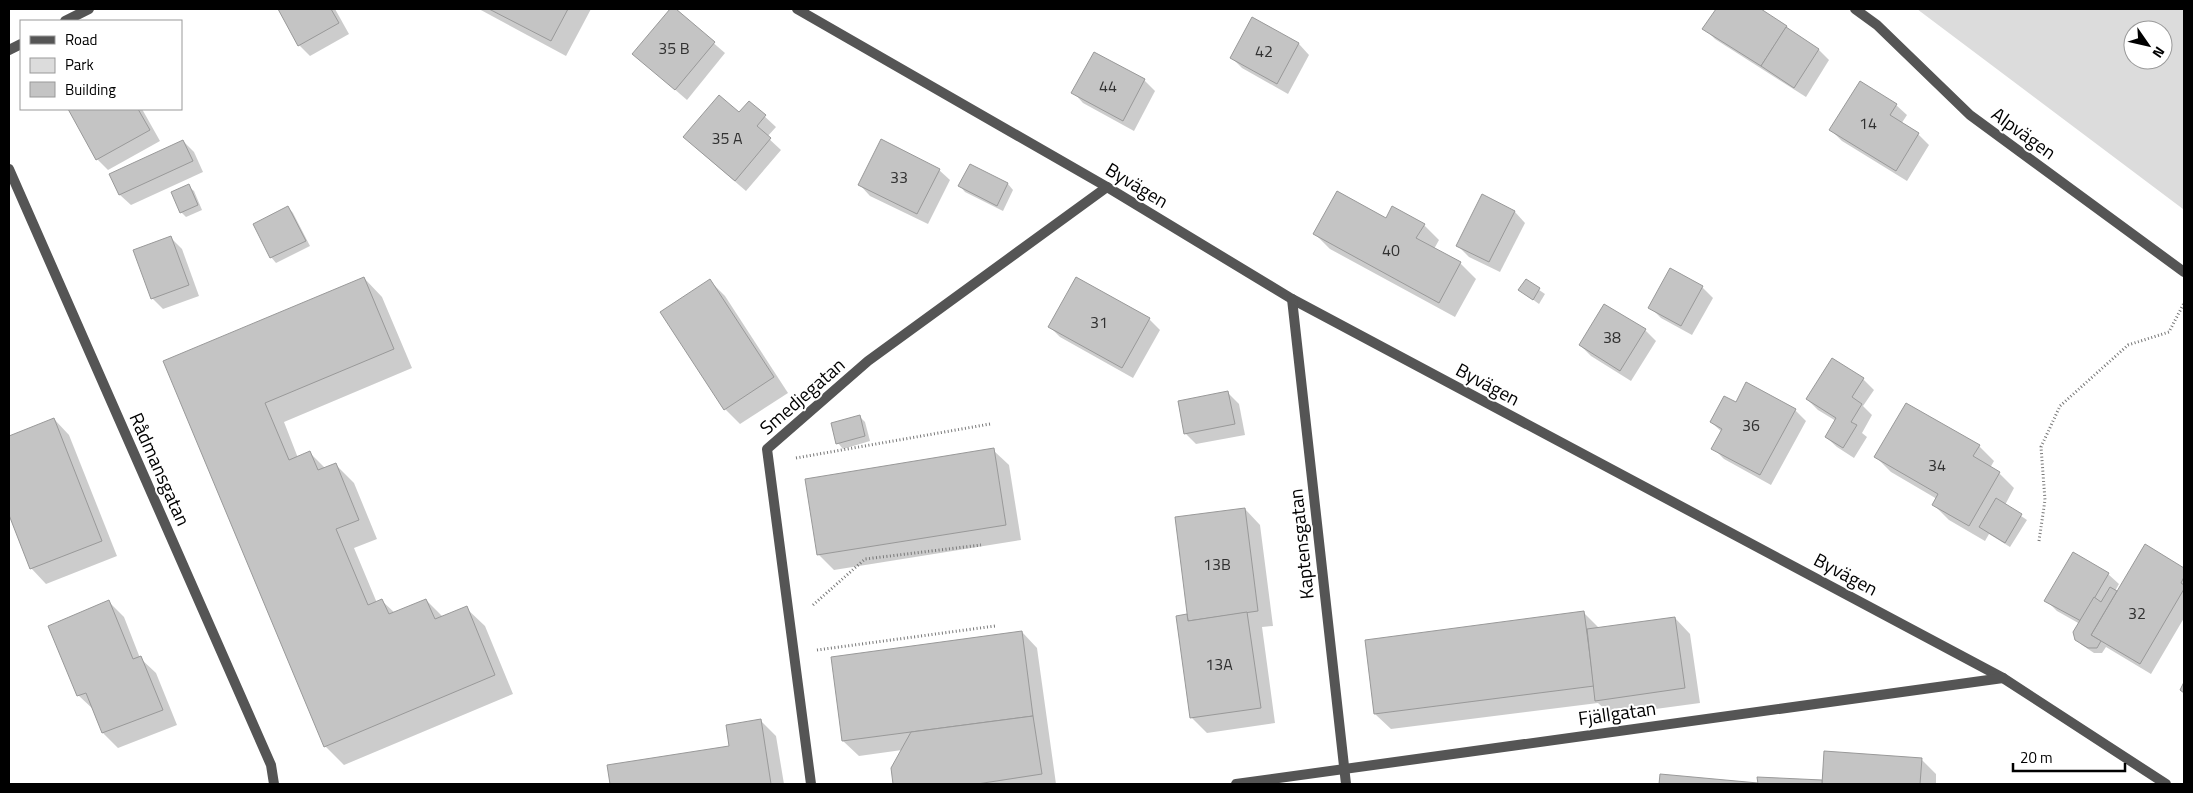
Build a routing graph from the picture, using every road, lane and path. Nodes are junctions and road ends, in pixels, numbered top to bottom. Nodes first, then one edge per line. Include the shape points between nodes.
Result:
1 (89, 9) edge
2 (797, 9) edge
3 (1855, 9) edge
4 (67, 20) edge
5 (9, 169) edge
6 (1107, 187) junction
7 (2184, 272) edge
8 (1292, 300) junction
9 (2184, 303) edge
10 (990, 424) dead end
11 (768, 463) junction
12 (2040, 541) dead end
13 (981, 545) dead end
14 (790, 625) junction
15 (995, 626) dead end
16 (794, 653) junction
17 (2003, 678) junction
18 (1344, 769) junction
19 (274, 784) edge
20 (811, 784) edge
21 (1236, 784) edge
22 (1346, 784) edge
23 (2166, 784) edge

1 - 4 street
2 - 6 street, Byvägen
3 - 7 street, Alpvägen via 1877,25 1970,115
5 - 19 street, Rådmansgatan via 271,765
6 - 8 street, Byvägen
6 - 11 street, Smedjegatan via 868,361 767,449
8 - 17 street, Byvägen
8 - 18 street, Kaptensgatan
9 - 12 path via 2169,332 2128,344 2060,406 2041,446 2046,500
10 - 11 path
11 - 14 street, Smedjegatan
13 - 14 path via 865,559
14 - 16 street, Smedjegatan
15 - 16 path
16 - 20 street, Smedjegatan
17 - 18 street, Fjällgatan
17 - 23 street, Byvägen
18 - 21 street, Fjällgatan
18 - 22 street, Kaptensgatan

